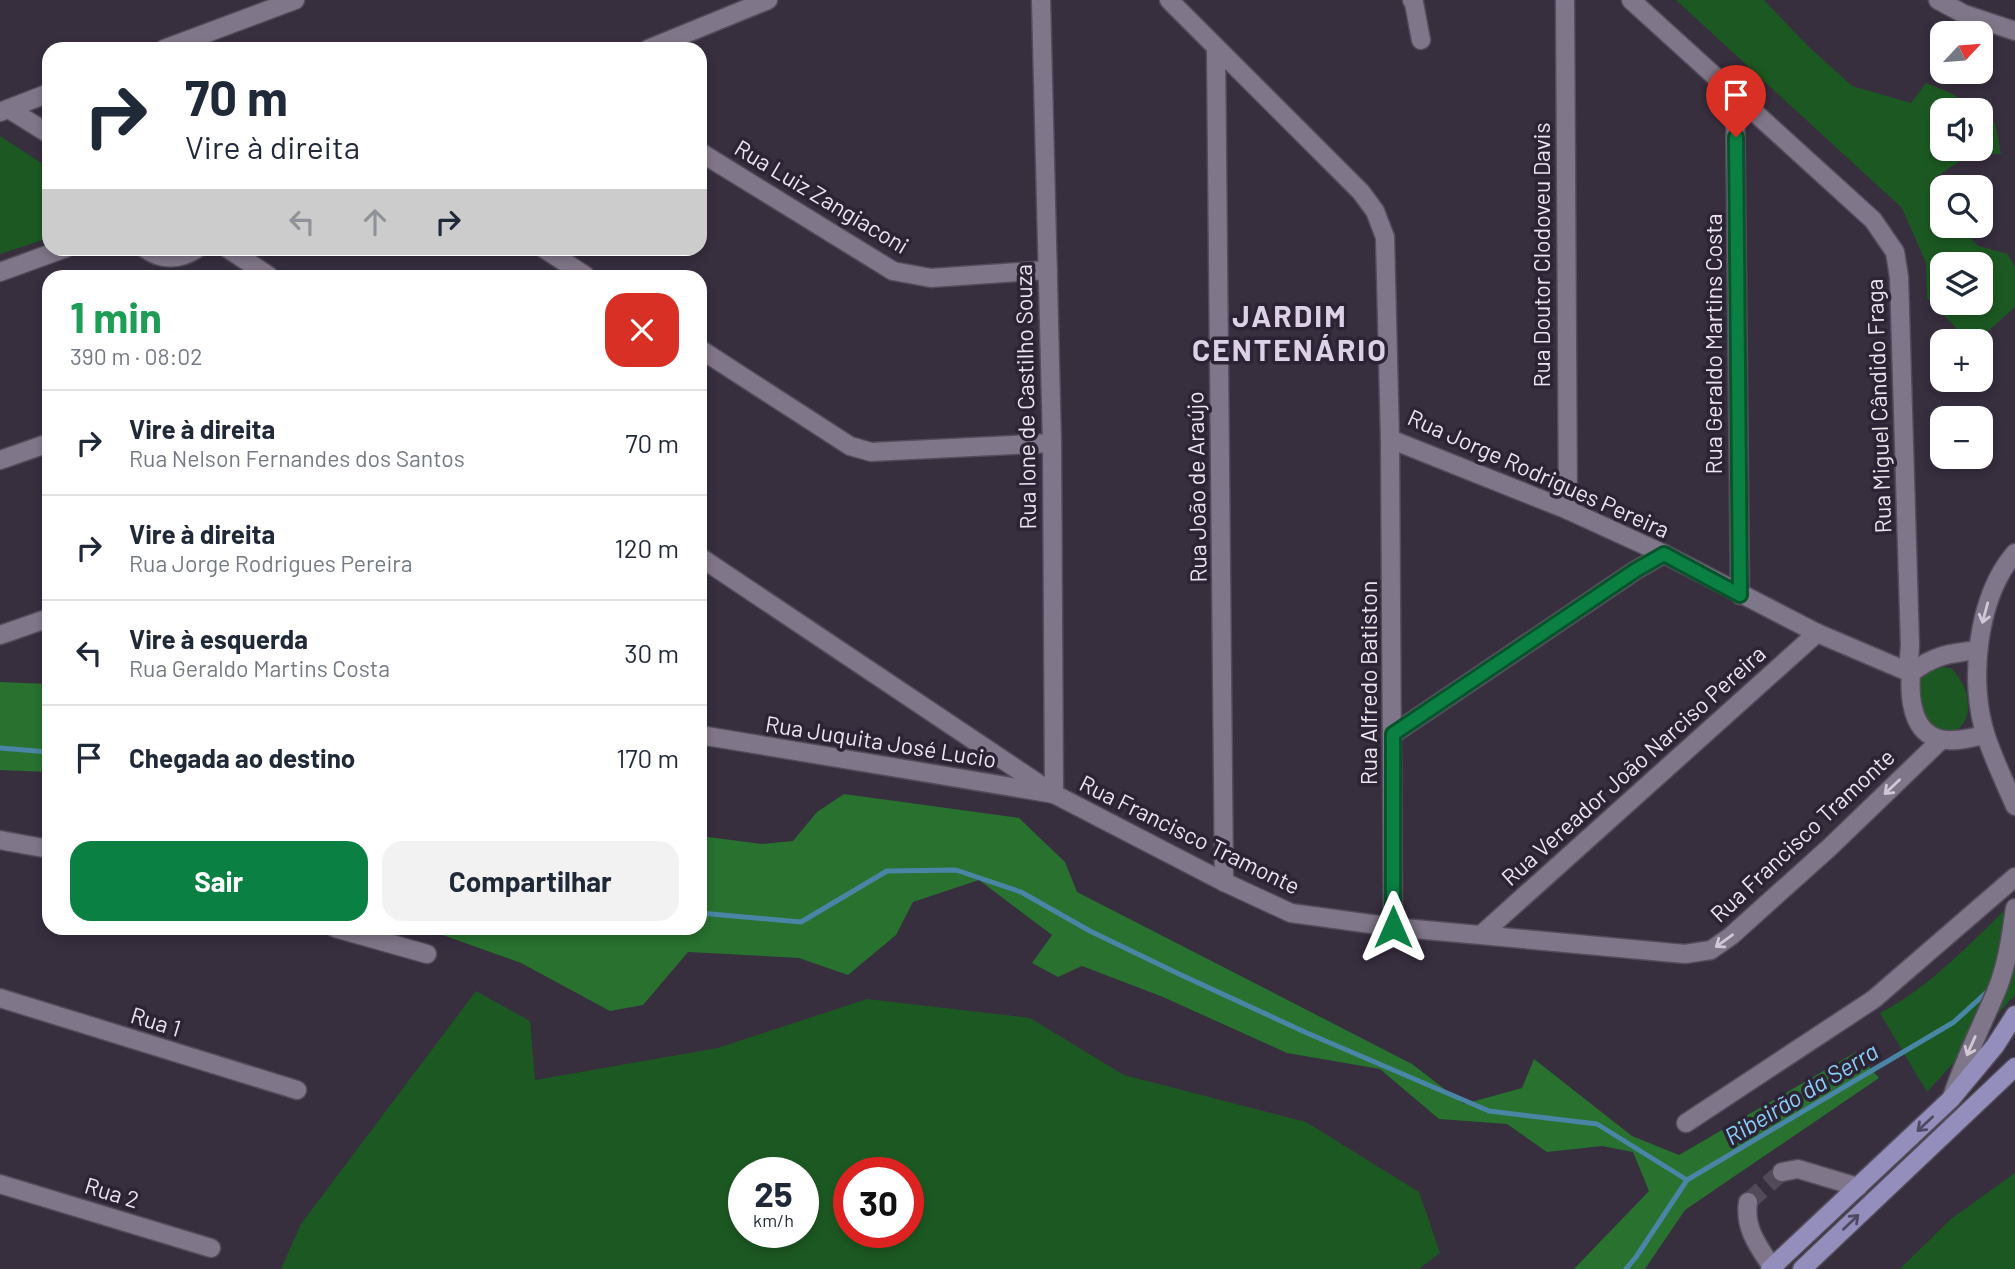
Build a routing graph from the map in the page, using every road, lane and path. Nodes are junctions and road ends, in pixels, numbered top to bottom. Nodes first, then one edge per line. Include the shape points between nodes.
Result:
1 (295, 0) edge
2 (768, 0) edge
3 (1041, 0) edge
4 (1169, 0) edge
5 (1412, 0) edge
6 (1565, 0) edge
7 (1631, 0) edge
8 (1937, 0) edge
9 (271, 3) edge
10 (2015, 31) edge
11 (1421, 40) dead end
12 (180, 42) edge
13 (665, 42) edge
14 (1216, 49) junction
15 (1735, 92) junction
16 (42, 96) edge
17 (5, 110) edge
18 (42, 130) edge
19 (707, 156) edge
20 (43, 256) edge
21 (157, 256) edge
22 (187, 256) edge
23 (240, 256) edge
24 (555, 256) edge
25 (260, 270) edge
26 (577, 270) edge
27 (1048, 270) junction
28 (0, 272) edge
29 (707, 354) edge
30 (1390, 439) junction
31 (1052, 443) junction
32 (42, 445) edge
33 (0, 460) edge
34 (1568, 510) junction
35 (2015, 553) edge
36 (1664, 554) junction
37 (707, 565) edge
38 (1740, 595) junction
39 (42, 621) edge
40 (27, 626) junction
41 (42, 628) edge
42 (1817, 633) junction
43 (0, 635) edge
44 (1978, 650) junction
45 (1909, 673) junction
46 (1393, 734) junction
47 (1985, 735) junction
48 (707, 737) edge
49 (1941, 740) junction
50 (1054, 794) junction
51 (2015, 806) edge
52 (0, 840) edge
53 (42, 848) edge
54 (2015, 877) edge
55 (1224, 882) junction
56 (2015, 908) edge
57 (1393, 927) junction
58 (1482, 934) junction
59 (360, 935) edge
60 (426, 954) dead end
61 (0, 998) edge
62 (2015, 1016) edge
63 (2015, 1060) edge
64 (2015, 1067) edge
65 (297, 1090) dead end
66 (1987, 1093) junction
67 (1951, 1099) junction
68 (1686, 1123) dead end
69 (1782, 1172) dead end
70 (0, 1184) edge
71 (1858, 1187) junction
72 (1748, 1202) dead end
73 (211, 1248) dead end
74 (1771, 1268) edge
75 (1802, 1269) edge

1 - 9 street
2 - 13 street
3 - 27 street, Rua Ione de Castilho Souza
4 - 14 street, Rua Jorge Rodrigues Pereira
5 - 11 street
6 - 34 street, Rua Doutor Clodoveu Davis
7 - 15 street, Rua Miguel Cândido Fraga
8 - 10 street
9 - 12 street
14 - 30 street, Rua Jorge Rodrigues Pereira via 1375,211 1385,237
14 - 55 street, Rua João de Araújo
15 - 38 street, Rua Geraldo Martins Costa
15 - 45 street, Rua Miguel Cândido Fraga via 1873,220 1895,253
16 - 17 street
17 - 18 street
19 - 27 street, Rua Luiz Zangiaconi via 893,271 931,278
20 - 28 street
21 - 22 street
23 - 25 street
24 - 26 street
27 - 31 street, Rua Ione de Castilho Souza
29 - 31 street via 850,446 871,452
30 - 34 street, Rua Jorge Rodrigues Pereira
30 - 46 street, Rua Alfredo Batiston
31 - 50 street, Rua Ione de Castilho Souza
32 - 33 street
34 - 36 street, Rua Jorge Rodrigues Pereira
35 -> 44 street via 1994,584
36 - 38 street, Rua Jorge Rodrigues Pereira
36 - 46 street
37 - 50 street, Rua Francisco Tramonte
38 - 42 street, Rua Jorge Rodrigues Pereira
39 - 40 street
40 - 41 street
40 - 43 street
42 - 45 street, Rua Jorge Rodrigues Pereira
42 - 58 street, Rua Vereador João Narciso Pereira
44 - 45 street via 1943,654
44 - 47 street
45 - 49 street via 1917,721
46 - 57 street, Rua Alfredo Batiston
47 - 49 street
47 - 51 street
48 - 50 street, Rua Juquita José Lucio
49 -> 58 street, Rua Francisco Tramonte via 1830,847 1711,950 1685,954
50 - 55 street, Rua Francisco Tramonte
52 - 53 street
54 - 68 street via 1874,999
55 - 57 street, Rua Francisco Tramonte via 1290,913
56 -> 67 street via 2010,946 1995,994
57 - 58 street, Rua Francisco Tramonte
59 - 60 street
61 - 65 street, Rua 1
62 - 67 main road
63 - 66 main road
64 - 66 main road
75 -> 66 main road
67 -> 71 main road
69 - 71 street via 1798,1169
70 - 73 street, Rua 2
71 - 74 main road
72 - 74 street via 1745,1217

